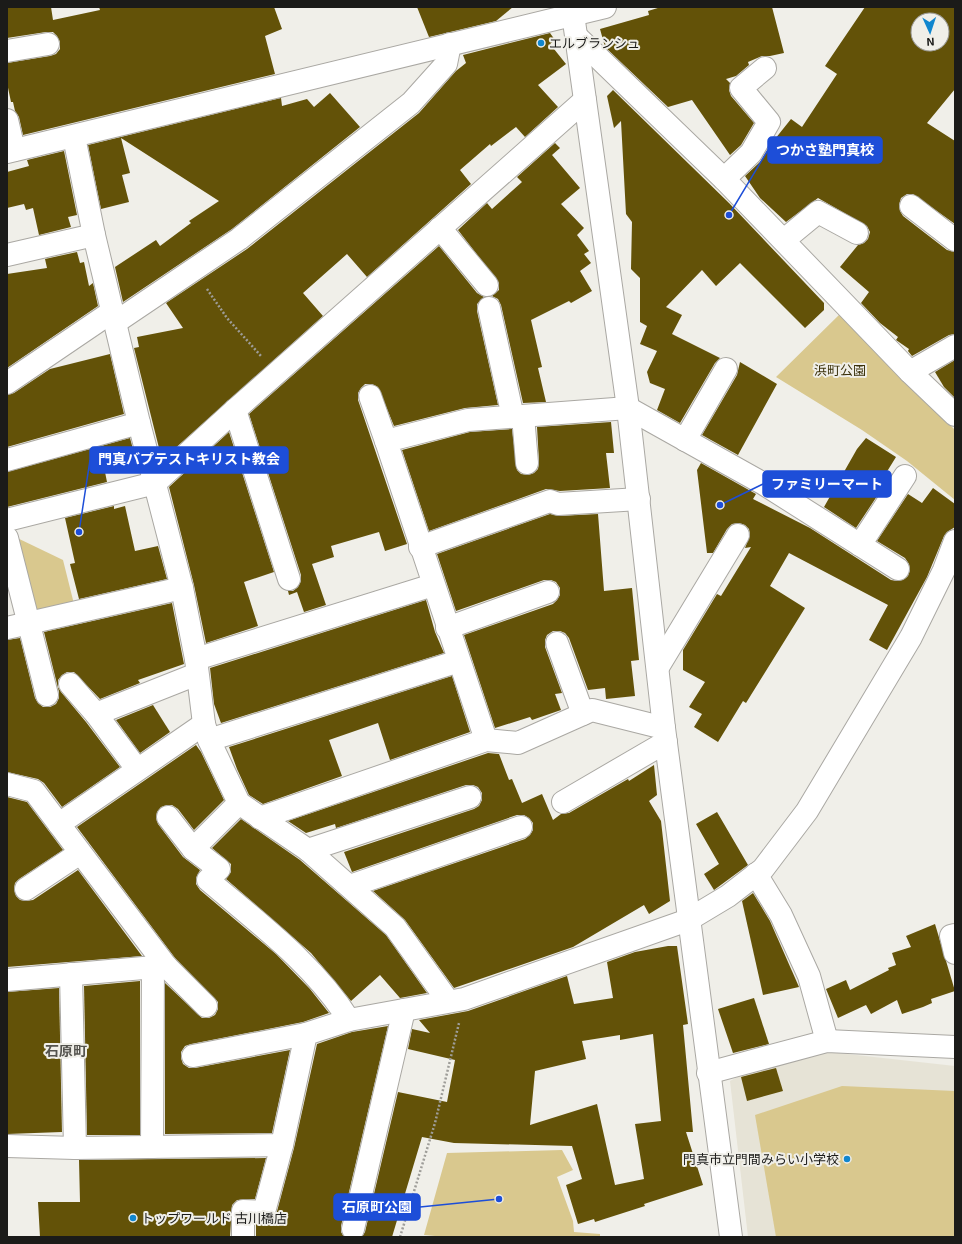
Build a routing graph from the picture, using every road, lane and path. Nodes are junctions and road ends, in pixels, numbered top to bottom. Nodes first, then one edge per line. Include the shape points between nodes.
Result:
1 (605, 7) edge
2 (567, 10) edge
3 (576, 36) junction
4 (48, 44) dead end
5 (450, 44) junction
6 (7, 51) edge
7 (765, 68) dead end
8 (585, 100) junction
9 (7, 120) edge
10 (74, 137) junction
11 (10, 151) edge
12 (724, 179) junction
13 (911, 206) dead end
14 (440, 228) junction
15 (857, 233) dead end
16 (94, 235) junction
17 (784, 240) junction
18 (955, 240) edge
19 (7, 255) edge
20 (194, 270) junction
21 (487, 285) dead end
22 (489, 308) dead end
23 (114, 316) junction
24 (955, 346) edge
25 (726, 369) dead end
26 (910, 372) junction
27 (277, 373) junction
28 (7, 383) edge
29 (370, 396) dead end
30 (628, 408) junction
31 (235, 410) junction
32 (955, 415) edge
33 (518, 417) junction
34 (139, 423) junction
35 (685, 440) junction
36 (386, 441) junction
37 (7, 460) edge
38 (527, 463) dead end
39 (905, 476) dead end
40 (155, 483) junction
41 (639, 499) junction
42 (7, 520) edge
43 (738, 536) dead end
44 (7, 538) edge
45 (955, 541) edge
46 (860, 545) junction
47 (420, 547) junction
48 (898, 569) dead end
49 (288, 579) dead end
50 (433, 585) junction
51 (182, 588) junction
52 (548, 592) dead end
53 (17, 625) edge
54 (447, 628) junction
55 (558, 643) dead end
56 (459, 662) junction
57 (196, 666) junction
58 (658, 667) junction
59 (70, 684) dead end
60 (47, 695) dead end
61 (96, 714) junction
62 (583, 714) junction
63 (207, 732) junction
64 (665, 735) junction
65 (486, 740) junction
66 (137, 769) junction
67 (7, 784) edge
68 (470, 797) dead end
69 (563, 802) dead end
70 (239, 804) junction
71 (168, 817) dead end
72 (260, 818) junction
73 (59, 824) junction
74 (521, 827) dead end
75 (193, 849) junction
76 (308, 850) junction
77 (80, 853) junction
78 (756, 874) junction
79 (350, 886) junction
80 (26, 889) dead end
81 (688, 920) junction
82 (955, 935) edge
83 (955, 953) edge
84 (159, 966) junction
85 (71, 974) junction
86 (7, 980) edge
87 (456, 1000) junction
88 (206, 1006) dead end
89 (404, 1010) junction
90 (349, 1020) junction
91 (306, 1034) junction
92 (827, 1041) junction
93 (955, 1047) edge
94 (193, 1056) dead end
95 (708, 1073) junction
96 (282, 1145) junction
97 (7, 1146) edge
98 (152, 1147) junction
99 (75, 1148) junction
100 (353, 1229) dead end
101 (243, 1237) edge
102 (400, 1237) edge
103 (731, 1237) edge

1 - 2 street
2 - 3 street
2 - 5 street
3 - 8 street
3 - 12 street
4 - 6 street
5 - 10 street
5 - 20 street via 446,64 411,103 239,239
7 - 12 street via 741,88 769,122 751,153
8 - 14 street
8 - 30 street
9 - 11 street
10 - 11 street
10 - 16 street
12 - 17 street
13 - 18 street
14 - 21 street
14 - 27 street
15 - 17 street via 818,212
16 - 19 street
16 - 23 street
17 - 26 street
20 - 23 street
20 - 27 path via 227,318
22 - 33 street
23 - 28 street
23 - 34 street
24 - 26 street
25 - 35 street
26 - 32 street
27 - 31 street
29 - 36 street
30 - 33 street
30 - 35 street
30 - 41 street
31 - 40 street
31 - 49 street
33 - 36 street via 468,420
33 - 38 street
34 - 37 street
34 - 40 street
35 - 46 street via 764,484
36 - 47 street
39 - 46 street
40 - 42 street
40 - 51 street
41 - 47 street via 558,504 550,501
41 - 58 street
43 - 58 street
44 - 53 street
45 - 78 street via 944,570 911,637 807,811 763,869
46 - 48 street
47 - 50 street
50 - 54 street
50 - 57 street
51 - 53 street
51 - 57 street
52 - 54 street
53 - 60 street
54 - 56 street
55 - 62 street
56 - 63 street
56 - 65 street
57 - 61 street
57 - 63 street
58 - 64 street
59 - 61 street
61 - 66 street
62 - 64 street via 592,710
62 - 65 street via 518,743
63 - 66 street
63 - 70 street
64 - 69 street
64 - 81 street
65 - 72 street
66 - 73 street
67 - 73 street via 34,791
68 - 76 street
70 - 72 street
70 - 75 street
71 - 75 street
72 - 76 street
73 - 77 street
74 - 79 street
75 - 90 street via 218,869 208,880 292,952 334,996
76 - 79 street
77 - 80 street
77 - 84 street
78 - 81 street via 728,896
78 - 92 street via 781,914 809,976
79 - 87 street via 395,927
81 - 87 street
81 - 95 street
82 - 83 street via 951,936
84 - 85 street
84 - 88 street
84 - 98 street
85 - 86 street
85 - 99 street
87 - 89 street
87 - 102 path via 435,1123
89 - 90 street
89 - 100 street
90 - 91 street
91 - 94 street
91 - 96 street
92 - 93 street
92 - 95 street
95 - 103 street
96 - 98 street
96 - 101 street via 264,1212 243,1211
97 - 99 street
98 - 99 street

